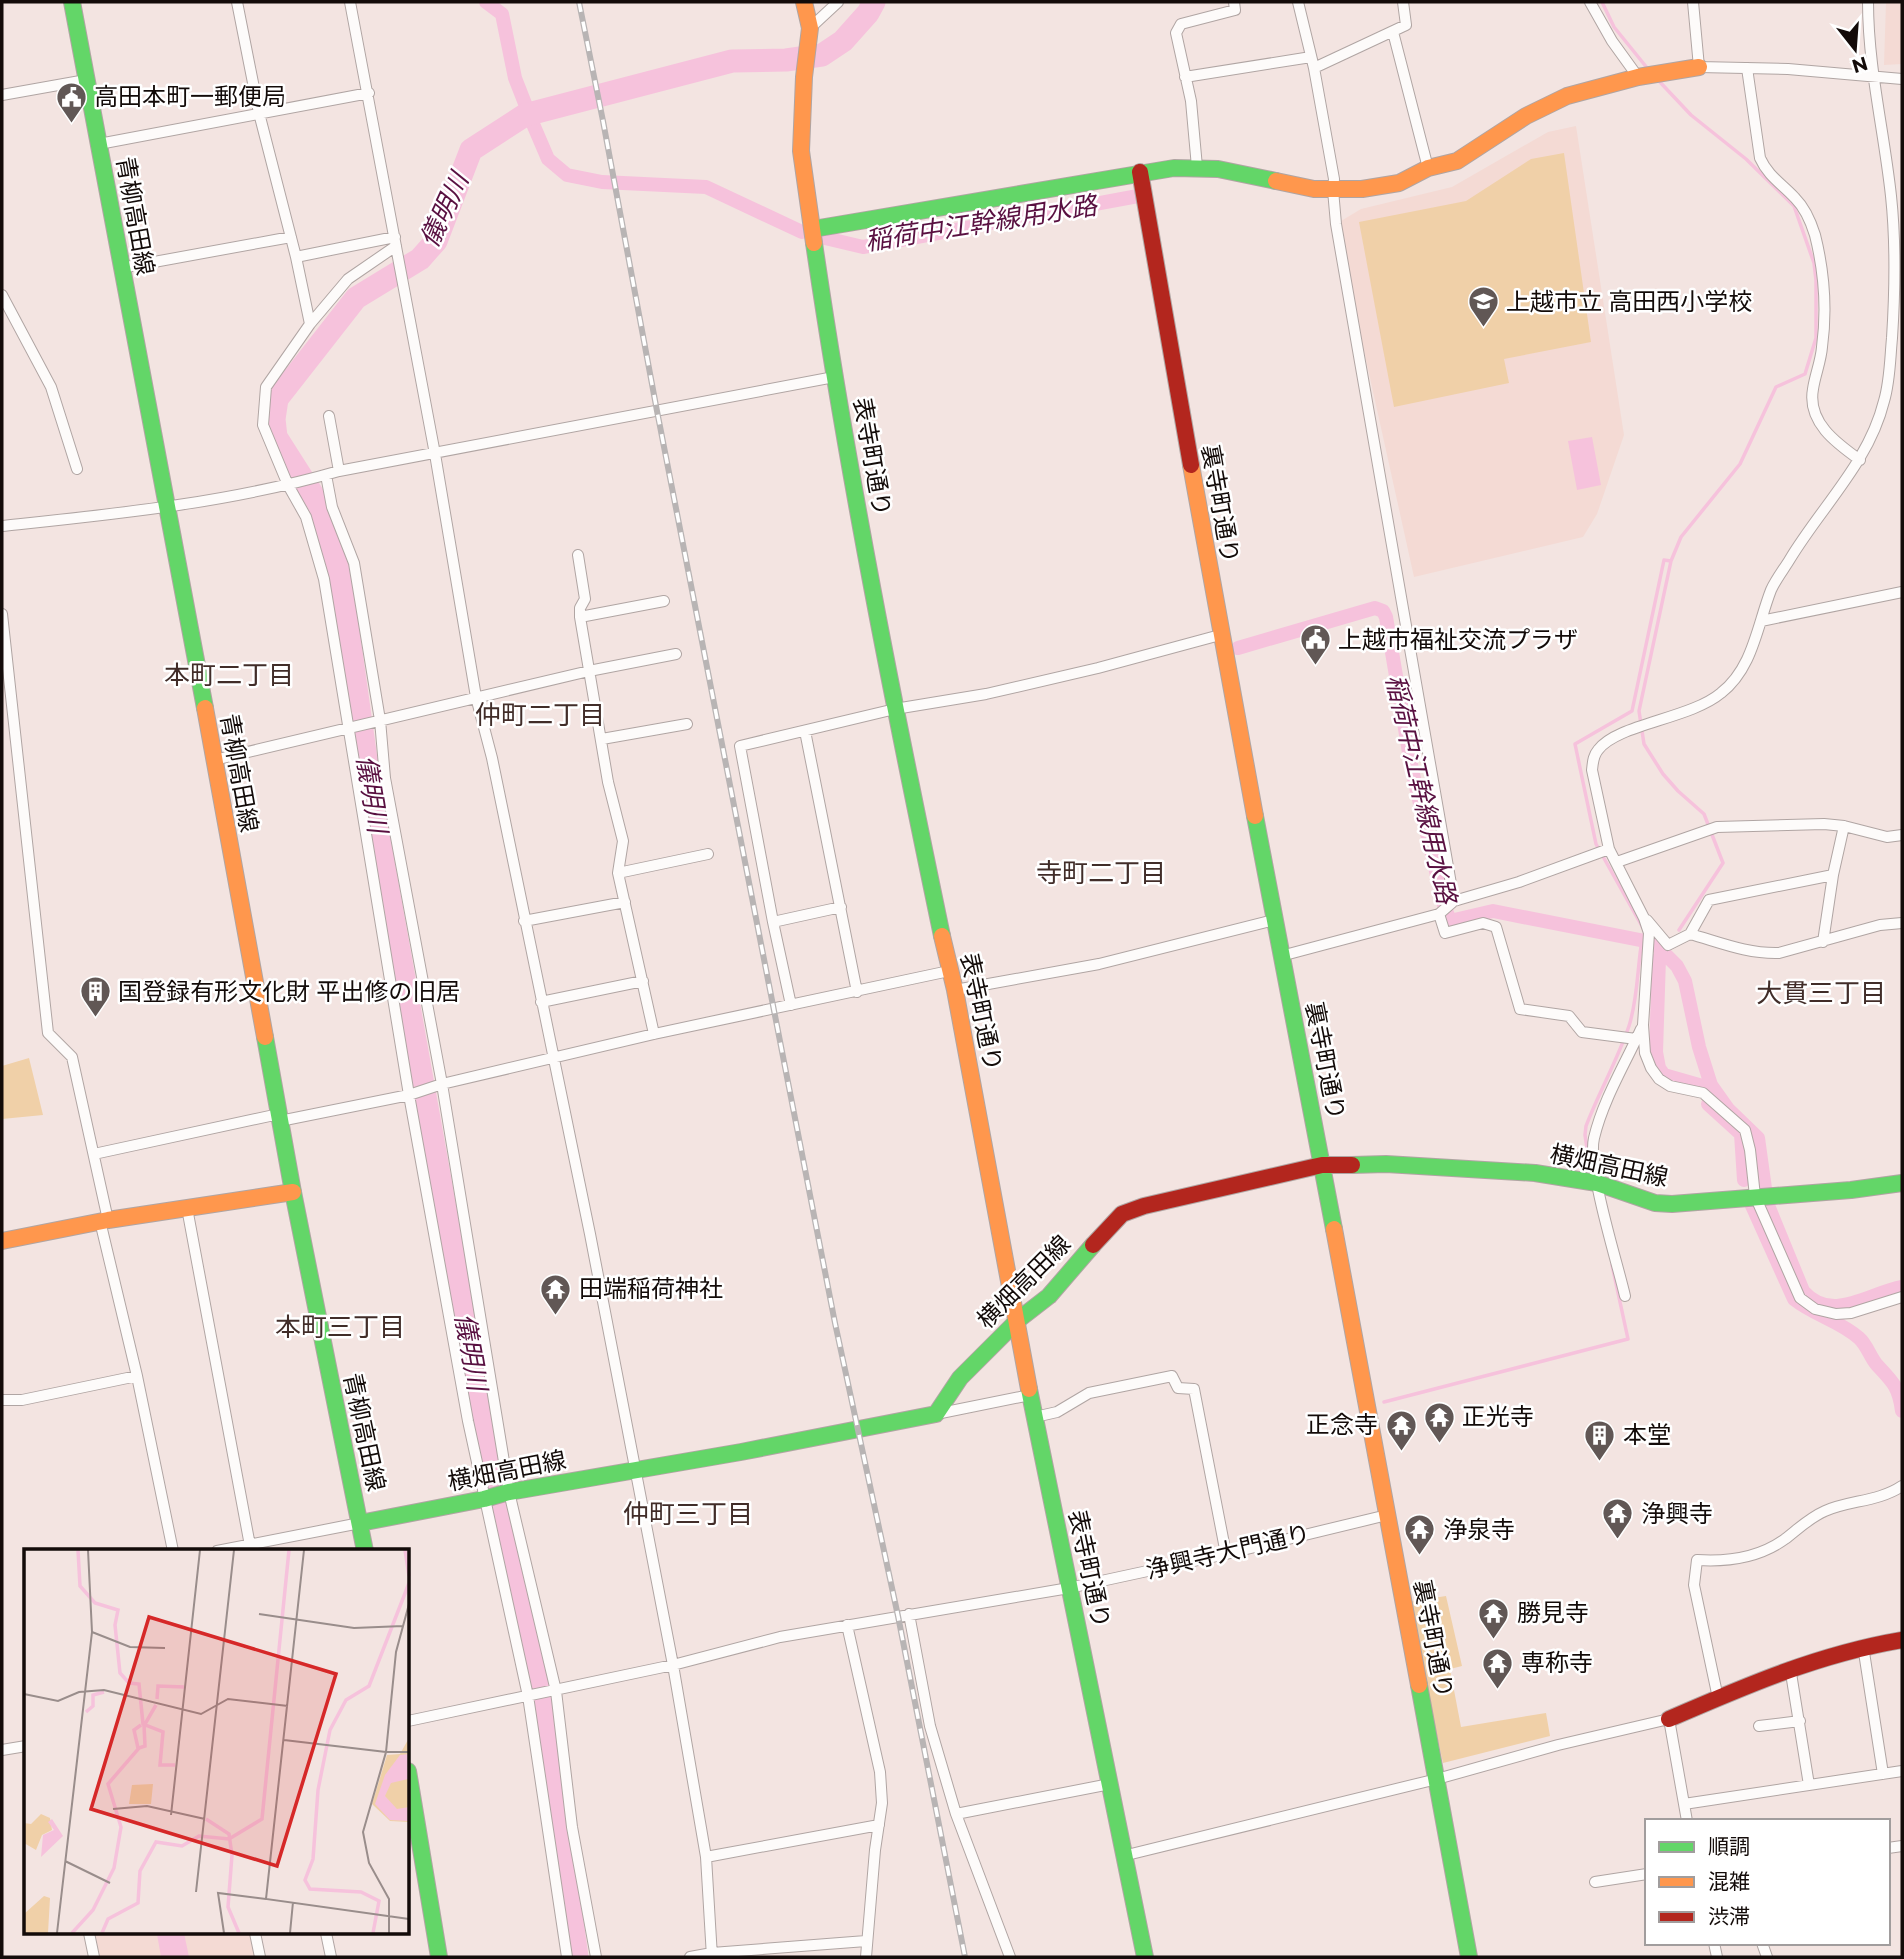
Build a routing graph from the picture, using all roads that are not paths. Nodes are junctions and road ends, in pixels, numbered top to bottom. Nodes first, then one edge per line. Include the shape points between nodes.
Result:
1 (72, 2) edge
2 (237, 2) edge
3 (350, 2) edge
4 (804, 2) edge
5 (838, 2) edge
6 (1234, 2) edge
7 (1298, 2) edge
8 (1403, 2) edge
9 (1590, 2) edge
10 (1693, 2) edge
11 (1868, 2) edge
12 (1393, 32) junction
13 (808, 36) junction
14 (1311, 57) junction
15 (1699, 67) junction
16 (1314, 68) junction
17 (1747, 68) junction
18 (1873, 76) junction
19 (1185, 77) junction
20 (1639, 77) junction
21 (1902, 79) edge
22 (86, 80) junction
23 (369, 93) junction
24 (2, 95) edge
25 (259, 113) junction
26 (99, 144) junction
27 (1197, 167) junction
28 (1427, 168) junction
29 (1140, 172) junction
30 (1333, 190) junction
31 (813, 229) junction
32 (291, 237) junction
33 (396, 242) junction
34 (296, 257) junction
35 (121, 268) junction
36 (2, 295) edge
37 (310, 324) junction
38 (834, 377) junction
39 (329, 416) dead end
40 (435, 454) junction
41 (1860, 460) junction
42 (76, 469) dead end
43 (340, 471) junction
44 (323, 476) junction
45 (291, 484) junction
46 (168, 508) junction
47 (2, 526) edge
48 (578, 555) dead end
49 (1902, 592) edge
50 (664, 601) dead end
51 (2, 614) edge
52 (580, 617) junction
53 (1762, 621) junction
54 (1220, 635) junction
55 (676, 654) dead end
56 (589, 671) junction
57 (476, 697) junction
58 (895, 709) junction
59 (378, 720) junction
60 (687, 724) dead end
61 (349, 728) junction
62 (805, 731) junction
63 (602, 739) junction
64 (214, 761) junction
65 (1844, 826) junction
66 (1902, 835) edge
67 (1609, 849) junction
68 (708, 854) dead end
69 (1617, 862) junction
70 (618, 873) junction
71 (1833, 875) junction
72 (1454, 901) junction
73 (625, 902) junction
74 (841, 907) junction
75 (1641, 913) junction
76 (1439, 914) junction
77 (1274, 920) junction
78 (524, 921) junction
79 (773, 922) junction
80 (1902, 923) edge
81 (1690, 934) junction
82 (1824, 942) junction
83 (1668, 945) junction
84 (1281, 956) junction
85 (1647, 960) junction
86 (949, 971) junction
87 (643, 981) junction
88 (955, 989) junction
89 (857, 992) junction
90 (541, 1002) junction
91 (791, 1005) junction
92 (1643, 1025) junction
93 (654, 1034) junction
94 (1636, 1039) junction
95 (555, 1059) junction
96 (442, 1084) junction
97 (409, 1095) junction
98 (280, 1118) junction
99 (93, 1154) junction
100 (1322, 1164) junction
101 (1597, 1182) junction
102 (1902, 1182) edge
103 (293, 1192) junction
104 (1755, 1196) junction
105 (187, 1208) junction
106 (104, 1221) junction
107 (2, 1241) edge
108 (1625, 1296) dead end
109 (1902, 1297) edge
110 (1017, 1320) junction
111 (137, 1376) junction
112 (1030, 1395) junction
113 (2, 1400) edge
114 (936, 1414) junction
115 (1035, 1417) junction
116 (636, 1471) junction
117 (1902, 1486) edge
118 (508, 1492) junction
119 (484, 1499) junction
120 (1387, 1515) junction
121 (360, 1523) junction
122 (251, 1548) edge
123 (173, 1549) edge
124 (365, 1549) edge
125 (1226, 1554) junction
126 (1069, 1588) junction
127 (909, 1614) junction
128 (847, 1625) junction
129 (1902, 1640) edge
130 (1863, 1646) junction
131 (673, 1665) junction
132 (1790, 1667) junction
133 (553, 1691) junction
134 (528, 1696) junction
135 (1718, 1698) junction
136 (1669, 1719) junction
137 (410, 1721) edge
138 (1800, 1721) junction
139 (1759, 1726) dead end
140 (24, 1746) edge
141 (2, 1750) edge
142 (1902, 1771) edge
143 (1883, 1774) junction
144 (1437, 1779) junction
145 (410, 1783) edge
146 (1110, 1784) junction
147 (1809, 1785) junction
148 (1684, 1804) junction
149 (956, 1814) junction
150 (1687, 1819) edge
151 (879, 1825) junction
152 (1127, 1855) junction
153 (706, 1857) junction
154 (1645, 1874) edge
155 (1595, 1882) dead end
156 (89, 1934) edge
157 (255, 1934) edge
158 (326, 1934) edge
159 (866, 1941) junction
160 (712, 1955) edge
161 (94, 1957) edge
162 (260, 1957) edge
163 (331, 1957) edge
164 (439, 1957) edge
165 (567, 1957) edge
166 (596, 1957) edge
167 (690, 1957) edge
168 (866, 1957) edge
169 (1010, 1957) edge
170 (1145, 1957) edge
171 (1469, 1957) edge

1 - 22 street, 青柳高田線
2 - 25 street
3 - 23 street
4 - 13 street
5 - 13 street
6 - 19 street via 1235,10 1181,24 1176,33
7 - 14 street
8 - 12 street via 1406,25
9 - 20 street
10 - 15 street
11 - 18 street
12 - 16 street
12 - 28 street
13 - 31 street, 表寺町通り via 801,151
14 - 16 street
14 - 19 street
15 - 17 street
15 - 20 street
16 - 30 street
17 - 18 street
17 - 41 street via 1760,158 1803,209 1821,261 1823,337 1813,407 1828,435
18 - 21 street
18 - 41 street via 1891,197 1893,325 1884,401
19 - 27 street
20 - 28 street via 1553,102 1457,161
22 - 24 street
22 - 26 street, 青柳高田線
23 - 25 street
23 - 33 street
25 - 26 street
25 - 32 street
26 - 35 street, 青柳高田線
27 - 29 street
27 - 30 street
28 - 30 street via 1399,183
29 - 31 street
29 - 54 street, 裏寺町通り
30 - 72 street
31 - 38 street, 表寺町通り
32 - 34 street
32 - 35 street
33 - 34 street
33 - 37 street via 348,279
33 - 40 street
34 - 37 street
35 - 46 street, 青柳高田線
36 - 42 street via 51,387
37 - 45 street via 266,387 263,425
38 - 40 street
38 - 58 street, 表寺町通り
39 - 43 street
40 - 43 street
40 - 57 street
41 - 53 street via 1793,554 1772,589
43 - 44 street
44 - 45 street
44 - 59 street via 354,563
45 - 46 street
45 - 61 street via 324,579
46 - 47 street
46 - 64 street, 青柳高田線
48 - 52 street via 585,599
49 - 53 street
50 - 52 street
51 - 99 street via 48,1033 72,1057
52 - 56 street
53 - 67 street via 1747,660 1723,692 1689,712 1620,734 1598,750 1592,770
54 - 58 street via 986,694
54 - 77 street, 裏寺町通り
55 - 56 street
56 - 57 street
56 - 63 street
57 - 59 street
57 - 78 street
58 - 62 street
58 - 86 street, 表寺町通り
59 - 61 street
59 - 96 street
60 - 63 street
61 - 64 street
61 - 97 street
62 - 74 street
62 - 79 street via 740,746
63 - 70 street via 623,841
64 - 98 street, 青柳高田線
65 - 66 street via 1887,837
65 - 69 street via 1717,827
65 - 71 street
67 - 69 street
67 - 72 street
68 - 70 street
69 - 75 street
70 - 73 street
71 - 81 street via 1709,900
71 - 82 street
72 - 76 street
73 - 78 street
73 - 87 street
74 - 79 street
74 - 89 street
75 - 83 street
75 - 85 street via 1649,933
76 - 84 street
76 - 94 street via 1445,933 1483,923 1496,927 1520,1009 1569,1016 1582,1032
77 - 84 street, 裏寺町通り
77 - 88 street via 1099,964
78 - 90 street
79 - 91 street
80 - 82 street
81 - 82 street via 1764,954
81 - 83 street
83 - 85 street
84 - 100 street, 裏寺町通り
85 - 92 street
86 - 88 street, 表寺町通り
86 - 89 street
87 - 90 street
87 - 93 street
88 - 110 street, 表寺町通り
89 - 91 street
90 - 95 street
91 - 93 street
92 - 94 street
92 - 104 street via 1645,1053 1658,1079 1703,1093 1745,1130
93 - 95 street
94 - 101 street via 1593,1140
95 - 96 street
95 - 116 street
96 - 97 street
96 - 118 street
97 - 98 street
97 - 119 street
98 - 99 street
98 - 103 street, 青柳高田線
99 - 106 street
100 - 101 street, 横畑高田線 via 1535,1173
100 - 110 street, 横畑高田線 via 1122,1214 1049,1296
100 - 120 street, 裏寺町通り
101 - 104 street, 横畑高田線 via 1655,1203
101 - 108 street
102 - 104 street, 横畑高田線
103 - 105 street
103 - 121 street, 青柳高田線
104 - 109 street via 1805,1303 1836,1314
105 - 106 street
105 - 122 street
106 - 107 street
106 - 111 street
110 - 112 street, 表寺町通り
110 - 114 street, 横畑高田線 via 960,1378
111 - 113 street via 22,1400
111 - 123 street
112 - 114 street
112 - 115 street, 表寺町通り
114 - 116 street, 横畑高田線
115 - 125 street via 1057,1412 1089,1393 1172,1376 1178,1388 1194,1389
115 - 126 street, 表寺町通り
116 - 118 street, 横畑高田線
116 - 131 street
117 - 135 street via 1868,1501 1827,1510 1754,1555 1720,1562 1697,1560 1694,1585
118 - 119 street, 横畑高田線
118 - 133 street
119 - 121 street, 横畑高田線
119 - 134 street
120 - 125 street, 浄興寺大門通り
120 - 144 street, 裏寺町通り
121 - 122 street
121 - 124 street, 青柳高田線
125 - 126 street, 浄興寺大門通り
126 - 127 street, 浄興寺大門通り
126 - 146 street, 表寺町通り
127 - 128 street, 浄興寺大門通り
127 - 149 street via 930,1726
128 - 131 street, 浄興寺大門通り
128 - 151 street via 880,1772
129 - 130 street
130 - 132 street
130 - 143 street
131 - 133 street, 浄興寺大門通り
131 - 153 street
132 - 135 street
132 - 138 street
133 - 134 street, 浄興寺大門通り
133 - 166 street
134 - 137 street, 浄興寺大門通り
134 - 165 street
135 - 136 street
136 - 144 street
136 - 148 street
138 - 139 street
138 - 147 street
140 - 141 street
142 - 143 street
143 - 147 street
144 - 152 street
144 - 171 street, 裏寺町通り
145 - 164 street
146 - 149 street
146 - 152 street, 表寺町通り
147 - 148 street
148 - 150 street
149 - 169 street
151 - 153 street
151 - 159 street
152 - 170 street, 表寺町通り
153 - 160 street
154 - 155 street
156 - 161 street
157 - 162 street
158 - 163 street
159 - 160 street
159 - 168 street
160 - 167 street

